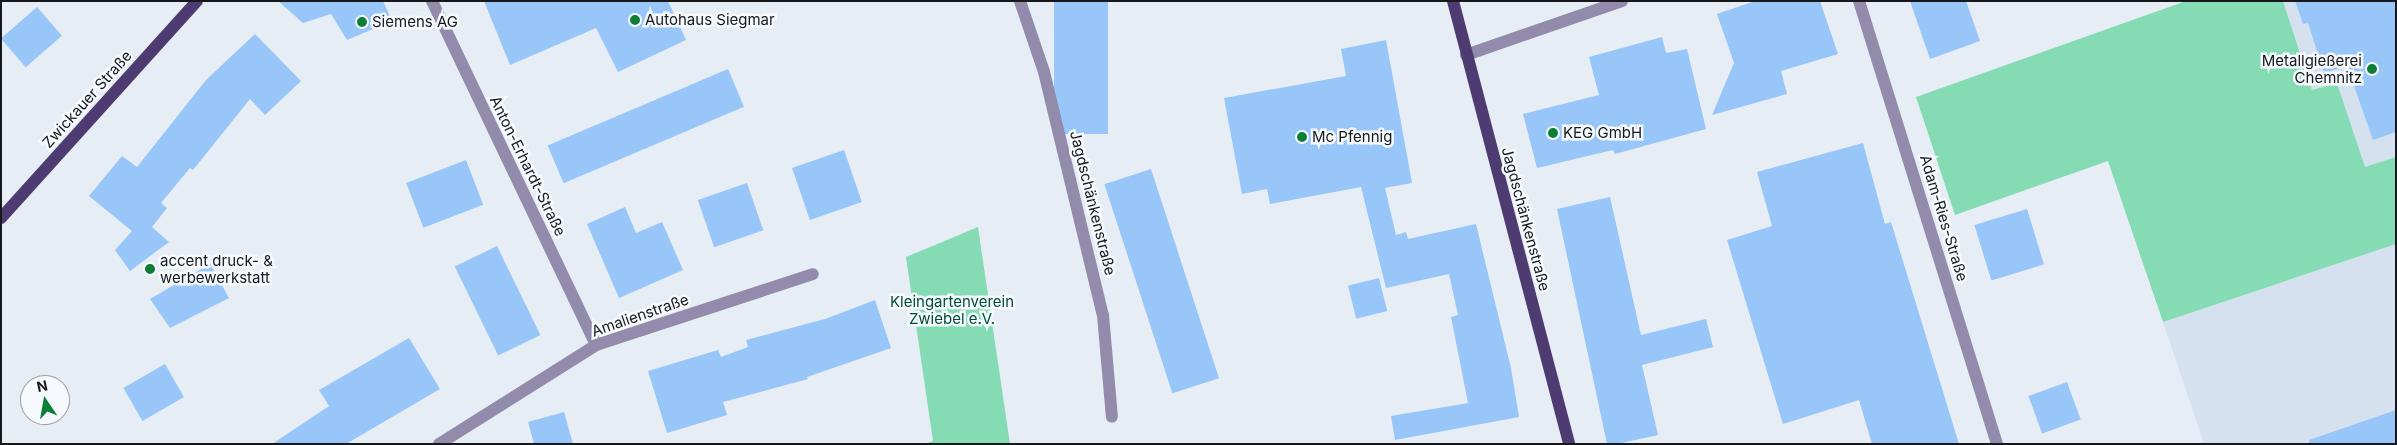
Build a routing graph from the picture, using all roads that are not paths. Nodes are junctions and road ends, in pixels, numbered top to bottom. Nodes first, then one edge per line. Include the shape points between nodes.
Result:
1 (197, 1) edge
2 (432, 1) edge
3 (1020, 1) edge
4 (1453, 1) edge
5 (1622, 1) edge
6 (1859, 1) edge
7 (1466, 54) junction
8 (1, 218) edge
9 (813, 274) dead end
10 (596, 346) junction
11 (1112, 417) dead end
12 (439, 444) edge
13 (1569, 444) edge
14 (1997, 444) edge

1 - 8 main road, Zwickauer Straße
2 - 10 street, Anton-Erhardt-Straße
3 - 11 street, Jagdschänkenstraße via 1044,72 1103,315
4 - 7 main road, Jagdschänkenstraße
5 - 7 street
6 - 14 street, Adam-Ries-Straße
7 - 13 main road, Jagdschänkenstraße
9 - 10 street, Amalienstraße
10 - 12 street, Amalienstraße

